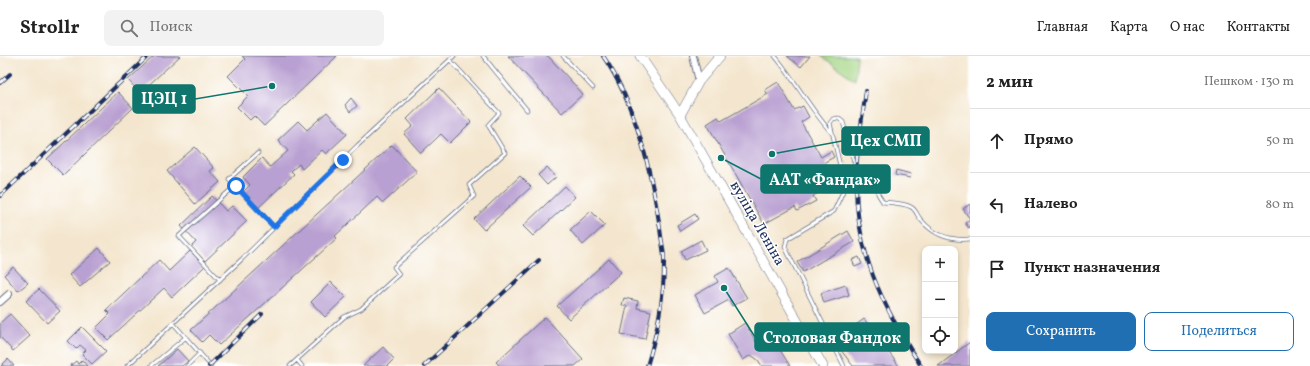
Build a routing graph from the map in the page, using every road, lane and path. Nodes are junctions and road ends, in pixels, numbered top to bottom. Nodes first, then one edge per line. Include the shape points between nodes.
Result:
1 (454, 56) edge
2 (483, 56) edge
3 (564, 56) edge
4 (640, 56) edge
5 (693, 56) edge
6 (720, 56) edge
7 (775, 56) edge
8 (450, 60) junction
9 (699, 81) junction
10 (594, 88) dead end
11 (527, 110) dead end
12 (680, 115) junction
13 (832, 133) junction
14 (258, 153) dead end
15 (236, 186) junction
16 (274, 227) junction
17 (970, 240) edge
18 (220, 280) junction
19 (9, 294) dead end
20 (0, 302) edge
21 (173, 323) junction
22 (186, 337) junction
23 (200, 353) junction
24 (296, 360) junction
25 (127, 366) edge
26 (151, 366) edge
27 (187, 366) edge
28 (211, 366) edge
29 (290, 366) edge
30 (302, 366) edge
31 (823, 366) edge
32 (844, 366) edge

1 - 8 lane
2 - 11 lane
3 - 10 lane
4 - 12 main road, вуліца Леніна
5 - 9 street
6 - 9 main road
7 - 13 lane via 792,76 821,122
8 - 16 lane
8 - 24 lane via 499,113 488,125 505,153 469,185 474,196 394,267 399,274 361,309 344,317
9 - 12 main road
12 - 31 main road, вуліца Леніна
13 - 17 lane via 830,123 838,118 843,122 856,169 878,181 878,194 883,202 910,206 921,221 941,236 955,240
13 - 32 lane via 845,187 842,196 834,211 787,239 785,247
14 - 15 lane via 229,179
15 - 16 lane
15 - 18 lane via 179,236
16 - 18 lane
18 - 21 lane
19 - 20 street
21 - 22 lane
21 - 25 lane
22 - 23 lane
22 - 26 lane
23 - 27 lane
23 - 28 lane
24 - 29 lane
24 - 30 lane

